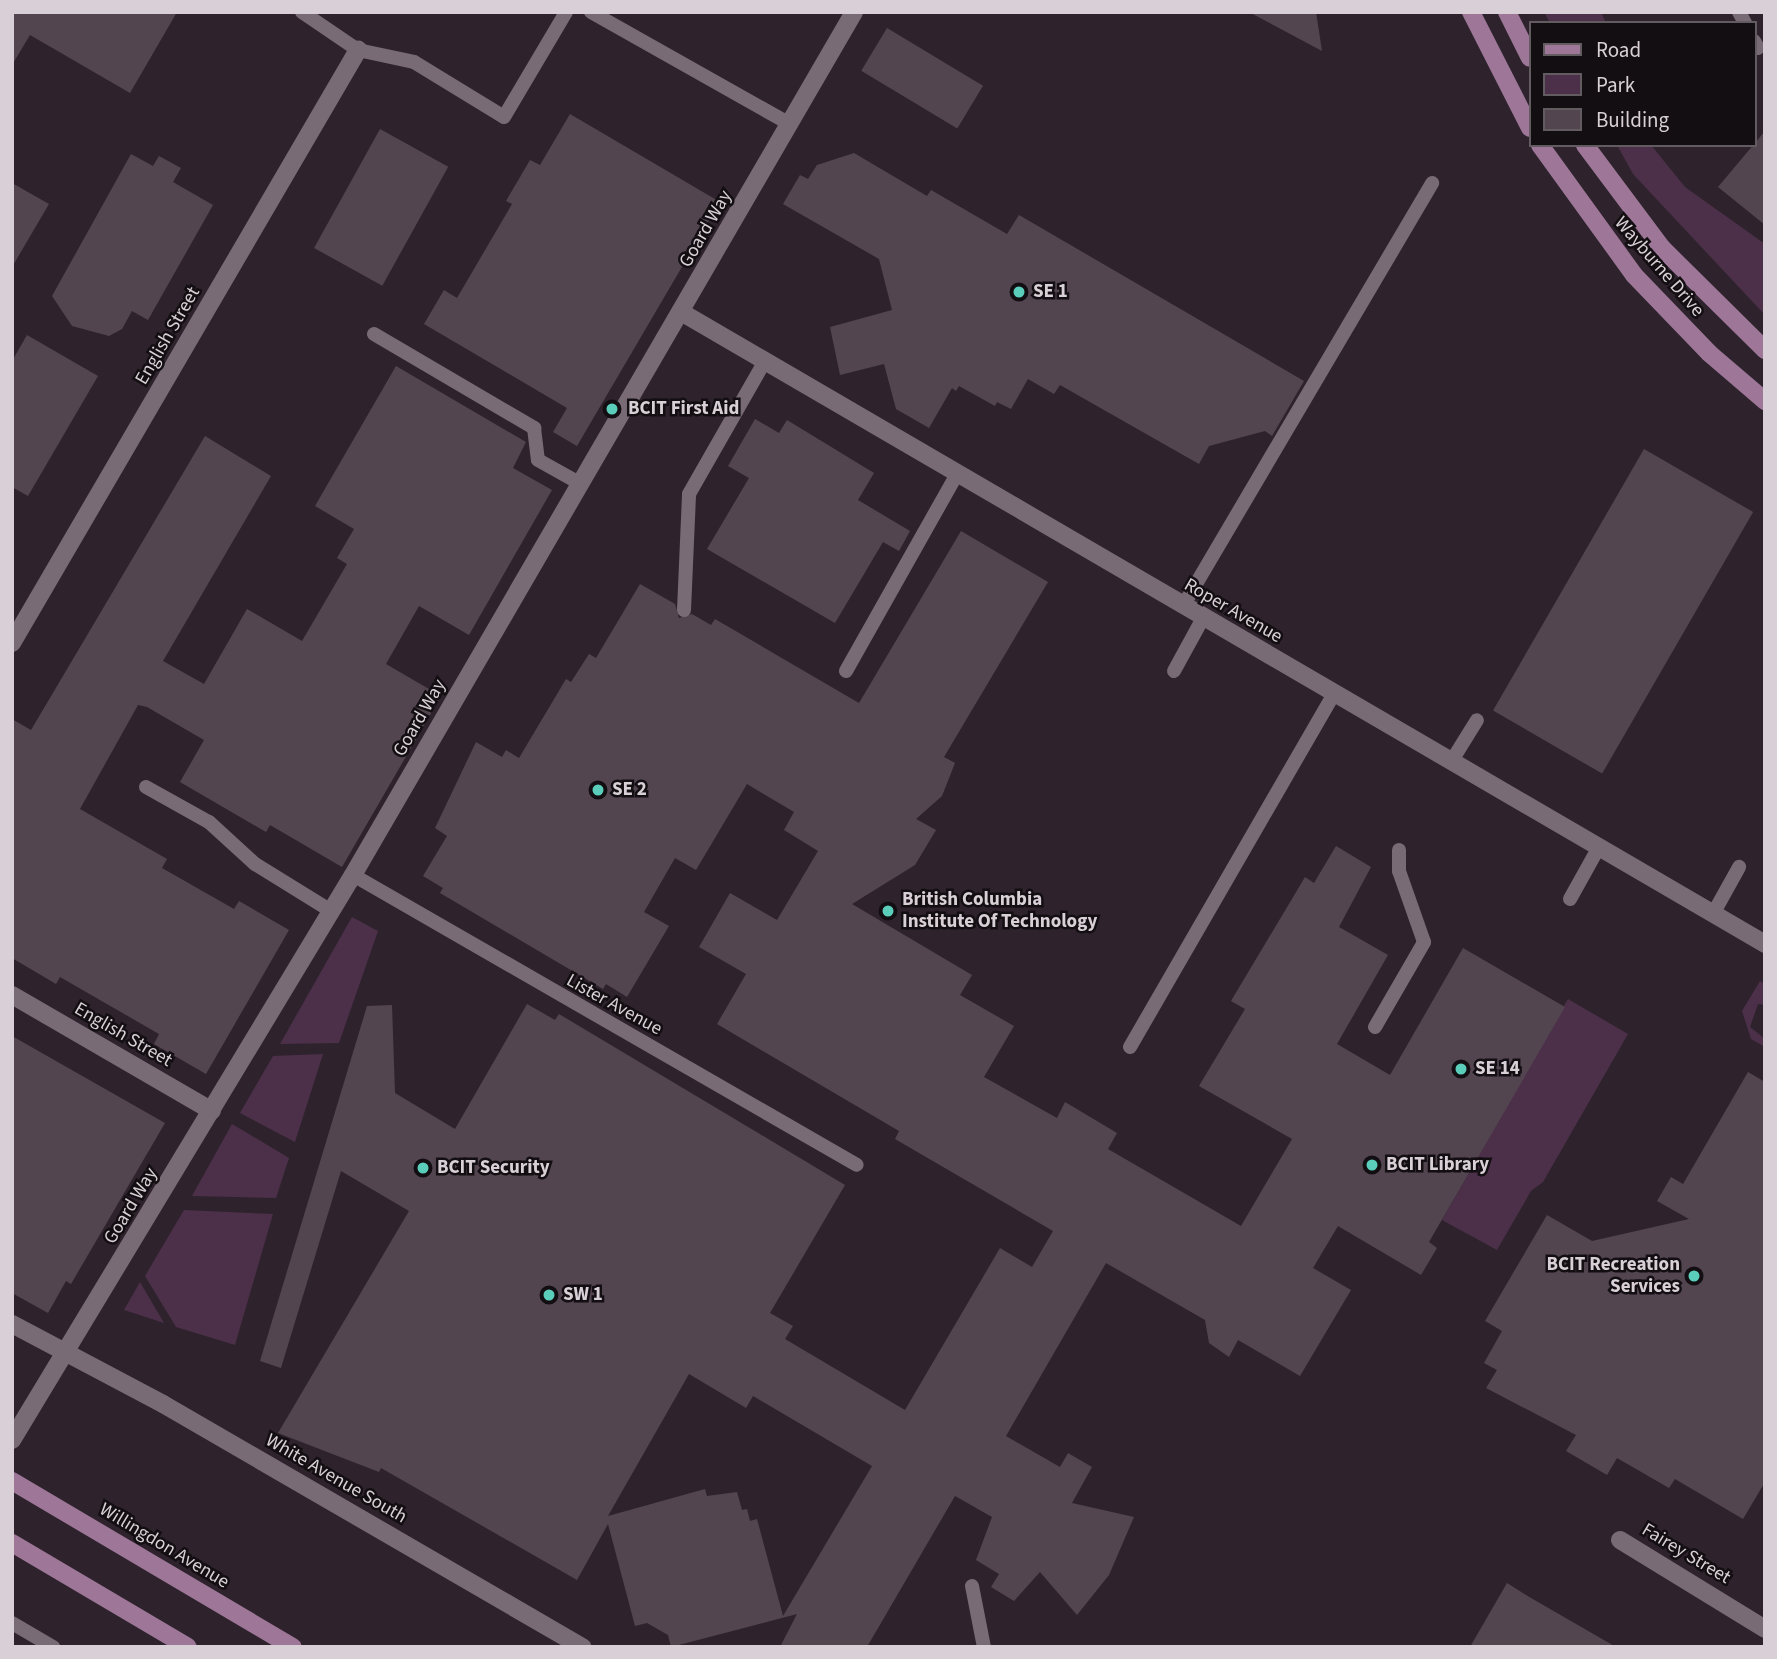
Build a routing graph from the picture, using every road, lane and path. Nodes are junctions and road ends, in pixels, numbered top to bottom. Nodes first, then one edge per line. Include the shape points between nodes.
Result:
1 (302, 12) edge
2 (566, 12) edge
3 (591, 12) edge
4 (854, 12) edge
5 (1471, 12) edge
6 (1507, 12) edge
7 (358, 50) junction
8 (1528, 54) edge
9 (790, 124) junction
10 (1528, 124) edge
11 (1541, 147) edge
12 (1586, 147) edge
13 (1432, 183) dead end
14 (681, 312) junction
15 (374, 334) dead end
16 (1765, 350) edge
17 (765, 361) junction
18 (1765, 401) edge
19 (957, 474) junction
20 (581, 484) junction
21 (1183, 606) junction
22 (684, 610) dead end
23 (1203, 618) junction
24 (12, 643) edge
25 (846, 671) dead end
26 (1174, 671) dead end
27 (1334, 694) junction
28 (1477, 720) dead end
29 (1451, 762) junction
30 (146, 787) dead end
31 (1598, 847) junction
32 (1399, 850) dead end
33 (1739, 867) dead end
34 (353, 875) junction
35 (1570, 899) dead end
36 (331, 911) junction
37 (1713, 914) junction
38 (1765, 944) edge
39 (12, 995) edge
40 (1375, 1027) dead end
41 (1129, 1047) dead end
42 (212, 1111) junction
43 (858, 1165) dead end
44 (12, 1324) edge
45 (65, 1352) junction
46 (12, 1440) edge
47 (12, 1481) edge
48 (1620, 1540) dead end
49 (12, 1544) edge
50 (972, 1586) dead end
51 (12, 1623) edge
52 (1765, 1629) edge
53 (53, 1647) edge
54 (188, 1647) edge
55 (293, 1647) edge
56 (583, 1647) edge
57 (984, 1647) edge

1 - 7 lane
2 - 7 lane via 504,117 414,62
3 - 9 lane
4 - 9 street, Goard Way
5 - 10 street
6 - 8 street
7 - 24 street, English Street
9 - 14 street, Goard Way
11 - 18 street, Wayburne Drive via 1634,275 1709,353
12 - 16 street, Wayburne Drive via 1662,248
13 - 21 lane
14 - 17 street, Roper Avenue
14 - 20 street, Goard Way
15 - 20 lane via 534,428 538,460
17 - 19 street, Roper Avenue
17 - 22 lane via 689,494
19 - 21 street, Roper Avenue
19 - 25 lane
20 - 34 street, Goard Way
21 - 23 street, Roper Avenue
23 - 26 lane
23 - 27 street, Roper Avenue
27 - 29 street, Roper Avenue
27 - 41 lane
28 - 29 lane
29 - 31 street, Roper Avenue
30 - 36 lane via 209,822 255,864
31 - 35 lane
31 - 37 street, Roper Avenue
32 - 40 lane via 1399,871 1424,942
33 - 37 lane
34 - 36 street, Goard Way
34 - 43 lane, Lister Avenue
36 - 42 street, Goard Way
37 - 38 street, Roper Avenue
39 - 42 street, English Street
42 - 45 street, Goard Way
44 - 45 street, White Avenue South
45 - 46 street, Goard Way
45 - 56 street, White Avenue South
47 - 55 street, Willingdon Avenue
48 - 52 street, Fairey Street
49 - 54 street
50 - 57 lane
51 - 53 lane

